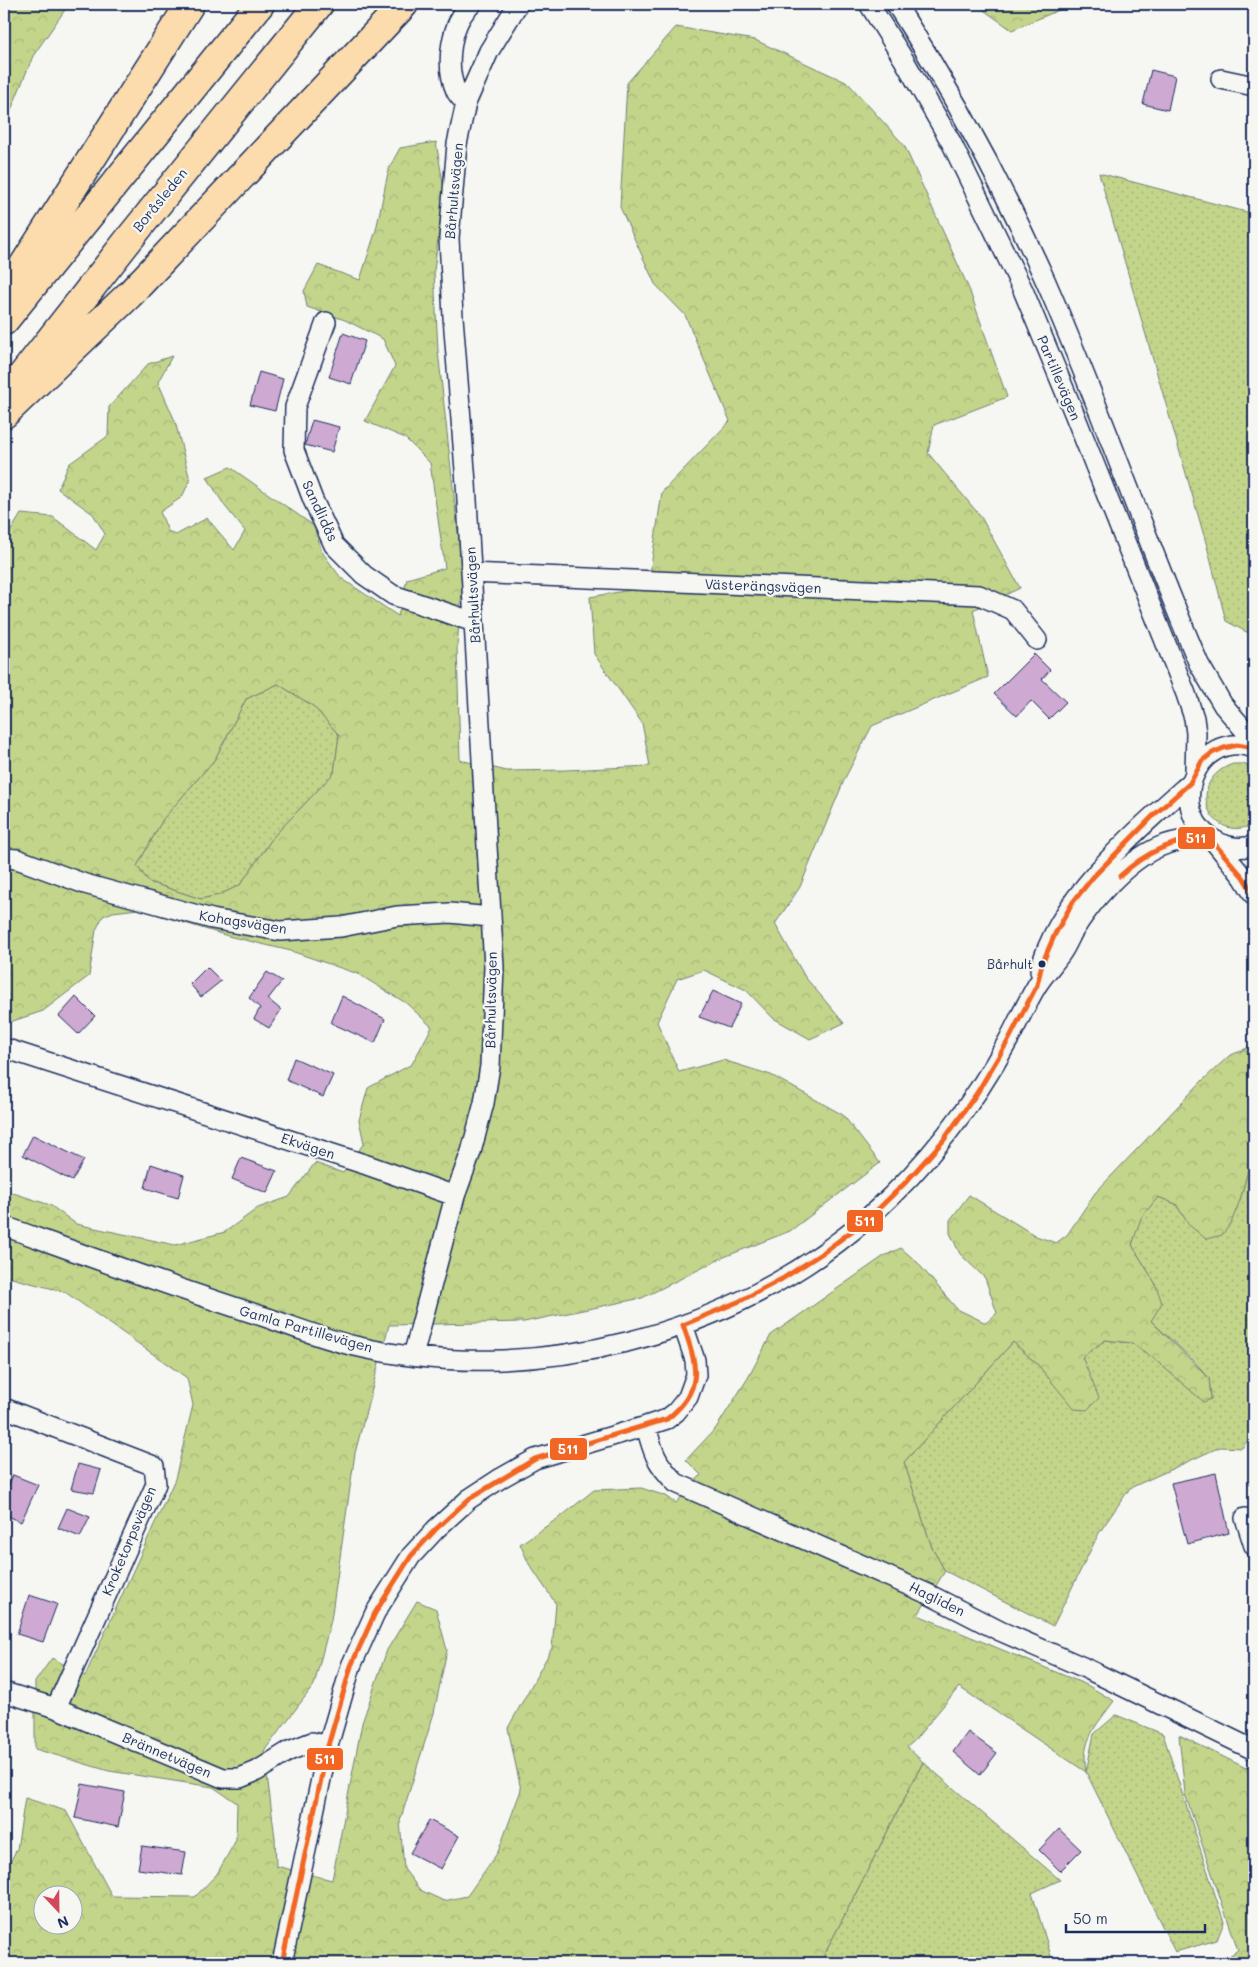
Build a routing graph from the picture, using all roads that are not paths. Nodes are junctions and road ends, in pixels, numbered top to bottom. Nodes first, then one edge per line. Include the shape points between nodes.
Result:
1 (190, 4) edge
2 (260, 4) edge
3 (319, 4) edge
4 (404, 4) edge
5 (472, 4) edge
6 (869, 4) edge
7 (896, 4) edge
8 (512, 6) edge
9 (1221, 79) dead end
10 (1254, 86) edge
11 (466, 103) junction
12 (4, 296) edge
13 (4, 322) edge
14 (326, 322) dead end
15 (4, 398) edge
16 (4, 414) edge
17 (471, 573) junction
18 (474, 622) junction
19 (1036, 640) dead end
20 (1254, 741) edge
21 (1254, 748) edge
22 (1193, 778) junction
23 (1211, 838) junction
24 (1254, 845) edge
25 (4, 858) edge
26 (1254, 895) edge
27 (490, 917) junction
28 (1037, 985) junction
29 (4, 1048) edge
30 (455, 1196) junction
31 (4, 1226) edge
32 (683, 1325) junction
33 (413, 1356) junction
34 (4, 1408) edge
35 (646, 1426) junction
36 (1245, 1518) dead end
37 (1254, 1546) edge
38 (4, 1692) edge
39 (56, 1708) junction
40 (328, 1746) junction
41 (1254, 1750) edge
42 (282, 1963) edge

1 - 12 highway
2 - 13 highway
3 - 15 highway, Boråsleden
4 - 16 highway via 130,294
5 - 11 street via 455,26 450,59 456,92
6 - 22 street, Partillevägen via 951,142 1023,290 1186,694 1196,733
7 - 20 street, Partillevägen via 972,130 1046,283 1199,664 1222,705
8 - 11 street, Bårhultsvägen
9 - 10 street
11 - 17 street, Bårhultsvägen via 458,144 449,238
14 - 18 street, Sandlidås via 295,407 294,450 334,545 364,575 393,595
17 - 18 street, Bårhultsvägen
17 - 19 street, Västerängsvägen via 979,595 1013,610
18 - 27 street, Bårhultsvägen
21 - 22 street, Gamla Partillevägen via 1237,745 1212,753 1202,761
22 - 23 street, Partillevägen via 1190,807 1197,823
22 - 28 street, Gamla Partillevägen via 1094,876 1073,902 1048,949
23 - 24 street via 1225,845
23 - 26 street
23 - 28 street, Gamla Partillevägen via 1178,840 1136,860 1091,908
25 - 27 street, Kohagsvägen via 17,859 86,884 212,919 280,932 341,928 397,916 450,913
27 - 30 street, Bårhultsvägen via 494,967 490,1066 484,1104
28 - 32 street, Gamla Partillevägen via 978,1093 943,1142 869,1218 782,1279
29 - 30 street, Ekvägen
30 - 33 street
31 - 33 street, Gamla Partillevägen via 354,1346
32 - 33 street, Gamla Partillevägen via 596,1350 536,1358 462,1360
32 - 35 street via 695,1360 696,1375 692,1389 676,1412
34 - 39 street, Kroketorpsvägen via 154,1466 156,1484
35 - 40 street via 535,1459 500,1478 436,1528 411,1556 375,1613 351,1666
35 - 41 street, Hagliden via 656,1460 676,1483 928,1594
36 - 37 street
38 - 39 street, Brännetvägen
39 - 40 street, Brännetvägen via 223,1778 240,1778 312,1742
40 - 42 street

